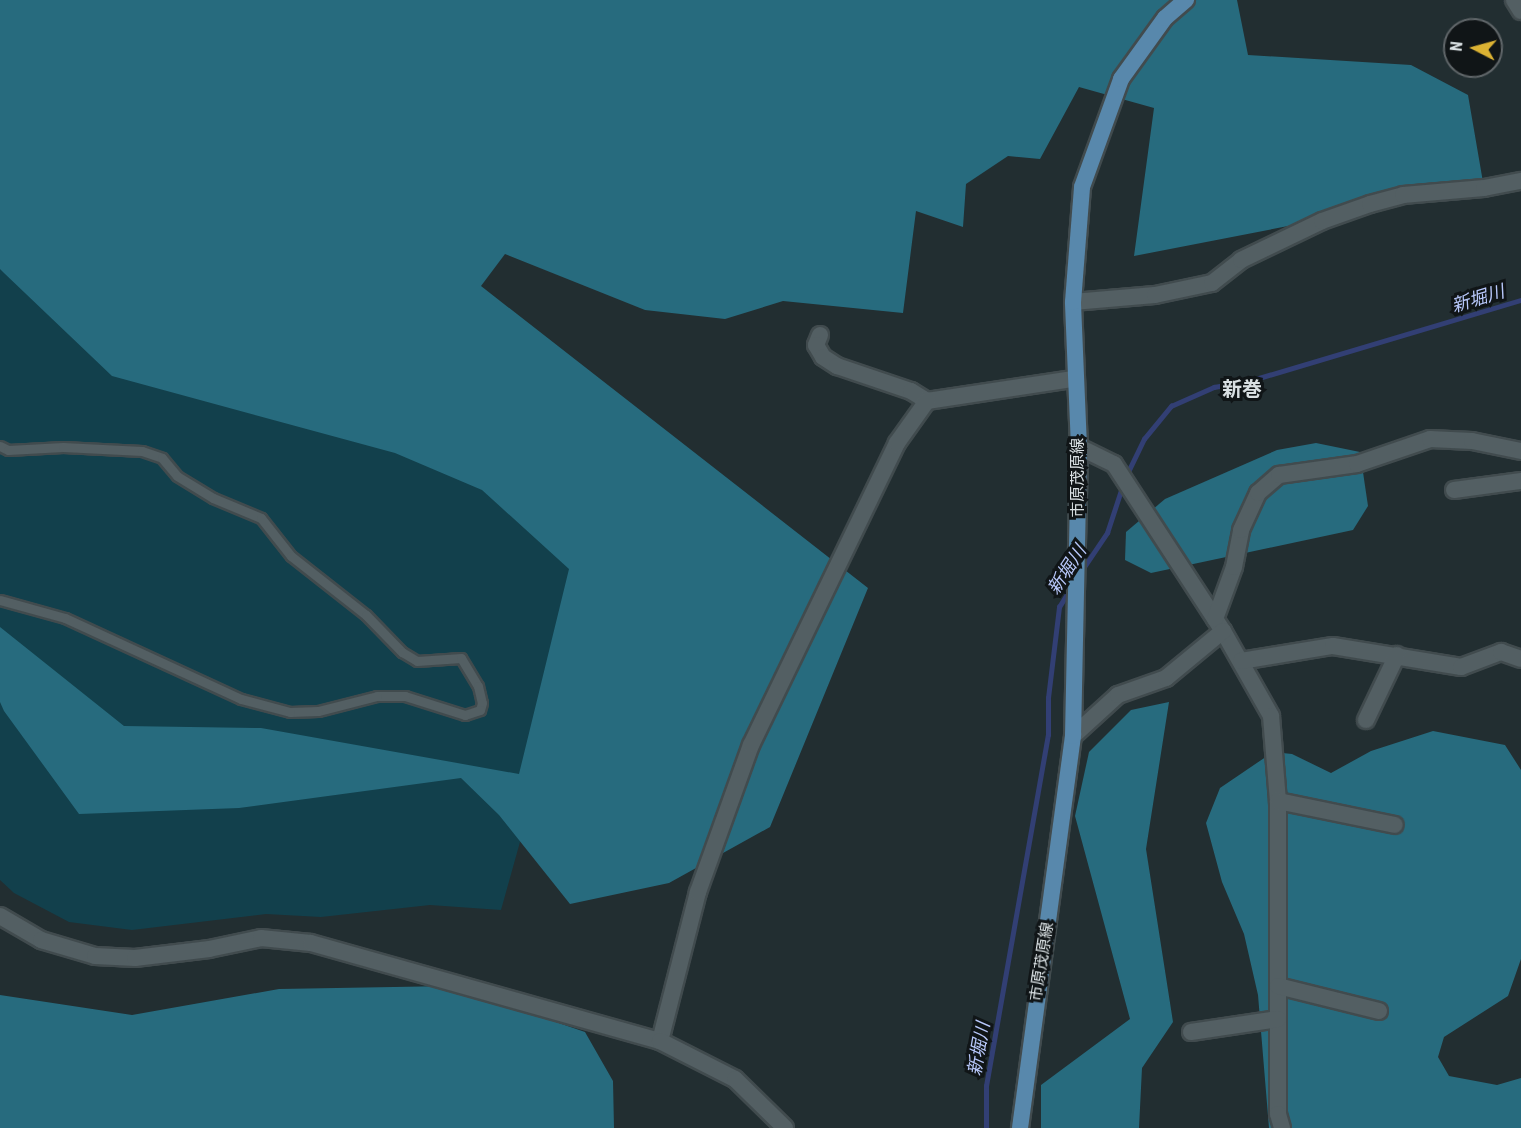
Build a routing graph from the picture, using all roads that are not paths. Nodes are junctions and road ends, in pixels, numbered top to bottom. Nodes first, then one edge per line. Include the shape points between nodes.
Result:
1 (1186, 0) edge
2 (1514, 0) edge
3 (1521, 10) edge
4 (1521, 181) edge
5 (1073, 302) junction
6 (820, 335) dead end
7 (1073, 379) junction
8 (927, 401) junction
9 (0, 446) edge
10 (1079, 447) junction
11 (1521, 451) edge
12 (1521, 481) edge
13 (1454, 490) dead end
14 (0, 600) edge
15 (1219, 625) junction
16 (1397, 655) junction
17 (1521, 659) edge
18 (1241, 661) junction
19 (1366, 720) dead end
20 (1073, 736) junction
21 (1278, 801) junction
22 (1395, 825) dead end
23 (0, 916) edge
24 (1278, 986) junction
25 (1379, 1011) dead end
26 (1278, 1019) junction
27 (1191, 1032) dead end
28 (660, 1041) junction
29 (785, 1128) edge
30 (1020, 1128) edge
31 (1282, 1128) edge

1 - 5 main road, 市原茂原線 via 1165,18 1139,52 1121,79 1104,119 1082,187
2 - 3 street
4 - 5 street via 1403,195 1370,204 1322,220 1241,260 1212,283 1155,295
5 - 7 main road, 市原茂原線
6 - 8 street via 816,345 823,357 837,366 911,391
7 - 8 street
7 - 10 main road, 市原茂原線
8 - 28 street via 897,443 765,712 698,892
9 - 14 lane via 8,450 142,450 162,458 177,476 213,498 261,518 291,556 366,615 402,652 417,661 461,658 478,686 482,703 480,710 465,715 405,696 377,696 318,711 290,712 241,699 65,618
10 - 15 street via 1114,464
10 - 20 main road, 市原茂原線
11 - 15 street via 1472,441 1430,439 1357,464 1279,475 1258,493 1241,530
12 - 13 street
15 - 18 street
15 - 20 street via 1166,678 1118,695
16 - 17 street via 1461,667 1501,652
16 - 18 street via 1333,646
16 - 19 street
18 - 21 street via 1271,716
20 - 30 main road, 市原茂原線
21 - 22 street
21 - 24 street
23 - 28 street via 41,940 95,956 156,955 261,938 311,943
24 - 25 street
24 - 26 street
26 - 27 street
26 - 31 street via 1278,1114
28 - 29 street via 735,1079

